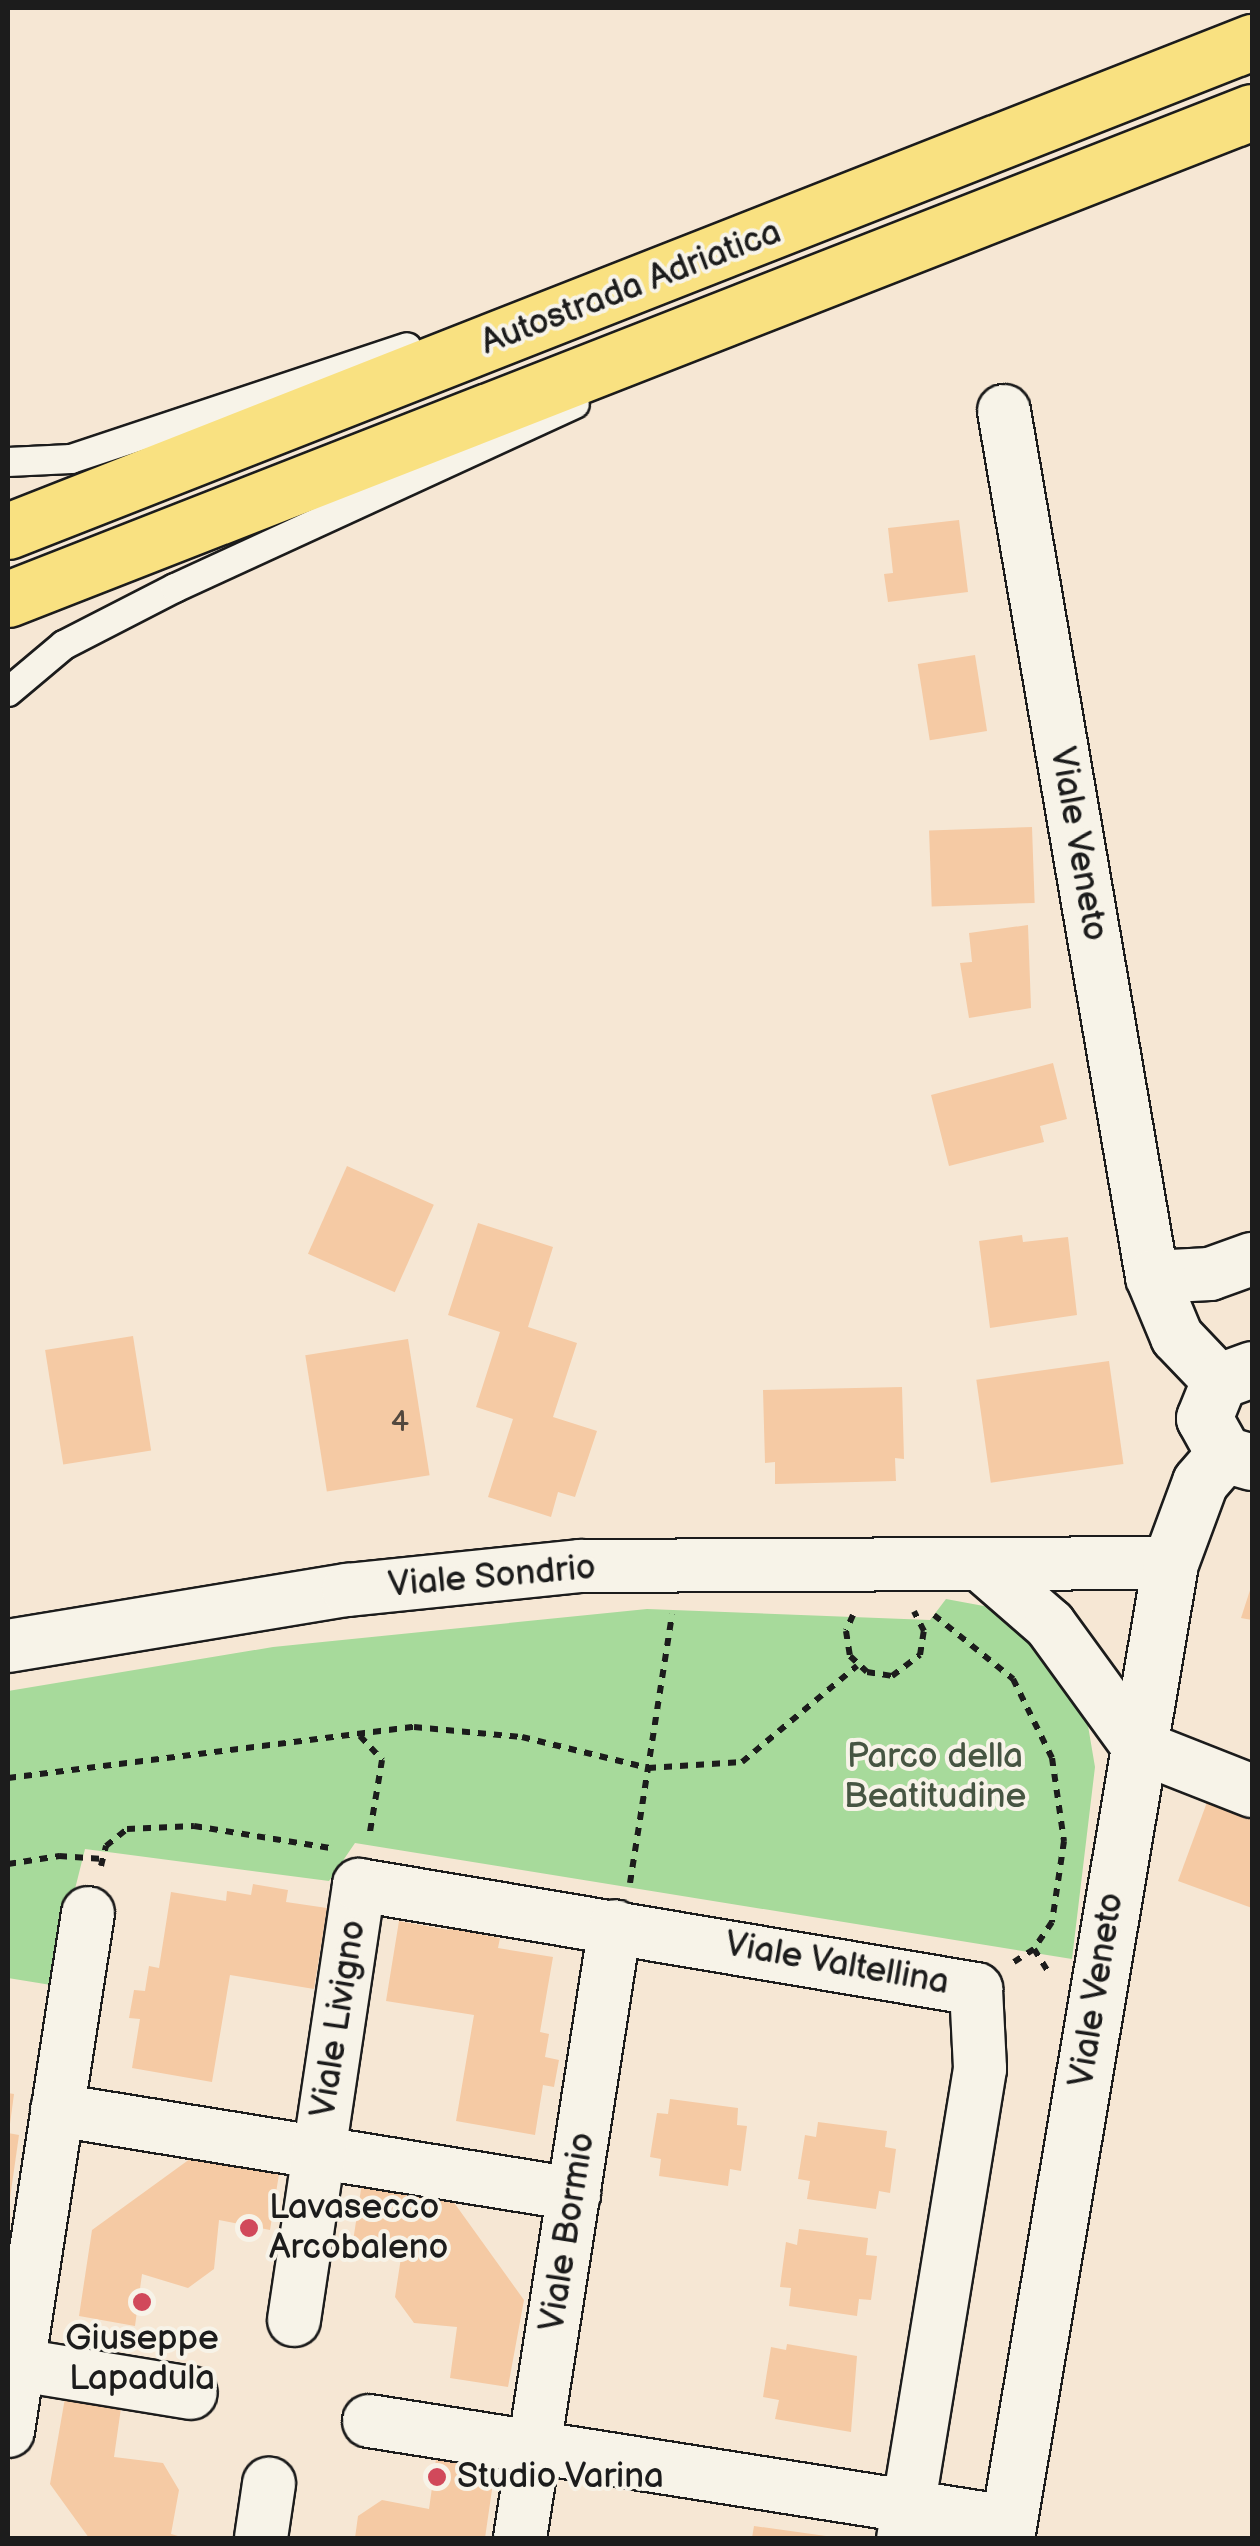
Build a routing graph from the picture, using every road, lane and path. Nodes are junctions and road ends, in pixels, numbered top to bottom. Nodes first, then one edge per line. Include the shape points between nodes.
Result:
1 (1252, 42) edge
2 (1252, 112) edge
3 (953, 163) junction
4 (979, 219) junction
5 (1004, 410) dead end
6 (8, 462) edge
7 (8, 531) edge
8 (8, 598) edge
9 (8, 692) edge
10 (1252, 1258) edge
11 (1152, 1277) junction
12 (1242, 1366) edge
13 (1238, 1458) edge
14 (1170, 1563) junction
15 (981, 1565) junction
16 (674, 1602) dead end
17 (857, 1610) dead end
18 (913, 1610) dead end
19 (927, 1610) dead end
20 (8, 1646) edge
21 (857, 1666) junction
22 (359, 1735) junction
23 (1138, 1746) junction
24 (648, 1768) junction
25 (8, 1778) edge
26 (1252, 1791) edge
27 (103, 1859) junction
28 (8, 1864) edge
29 (362, 1870) junction
30 (88, 1913) joint
31 (620, 1927) junction
32 (976, 1989) junction
33 (58, 2110) junction
34 (318, 2152) junction
35 (574, 2194) junction
36 (294, 2320) dead end
37 (13, 2364) edge
38 (191, 2393) dead end
39 (368, 2421) dead end
40 (8, 2431) edge
41 (535, 2447) junction
42 (269, 2484) dead end
43 (906, 2522) edge
44 (1007, 2530) edge
45 (261, 2538) edge
46 (520, 2538) edge

1 - 3 highway, Autostrada Adriatica
2 - 4 highway, Autostrada Adriatica
3 - 6 lane via 71,459
3 - 7 highway, Autostrada Adriatica
4 - 8 highway, Autostrada Adriatica
4 - 9 lane via 175,588 64,646
5 - 11 street, Viale Veneto
10 - 11 street via 1210,1274
11 - 12 street, Viale Veneto via 1176,1337
12 - 13 main road, Viale Veneto via 1204,1418
13 - 14 main road, Viale Veneto via 1200,1482
14 - 15 street, Viale Sondrio
14 - 23 main road, Viale Veneto
15 - 20 street, Viale Sondrio via 580,1566 348,1590
15 - 23 street via 1050,1625
16 - 24 path
17 - 21 path via 846,1631
18 - 21 path via 924,1631 913,1665 892,1676
19 - 32 path via 1014,1679 1038,1720 1061,1800 1064,1841 1052,1922 1034,1949
21 - 24 path via 742,1762
22 - 24 path via 465,1727
22 - 25 path
22 - 29 path via 382,1760
23 - 26 street
23 - 44 main road, Viale Veneto
24 - 31 path
27 - 28 path via 59,1856
27 - 29 path via 106,1846 127,1830 194,1826
27 - 30 path
29 - 31 street, Viale Valtellina
29 - 34 street, Viale Livigno
30 - 33 street
31 - 32 street, Viale Valtellina
31 - 35 street, Viale Bormio
32 - 43 street, Viale Valtellina via 980,2069
33 - 34 street, Viale Livigno
33 - 37 street
34 - 35 street, Viale Livigno
34 - 36 street
35 - 41 street, Viale Bormio
37 - 38 street
37 - 40 street
39 - 41 street
41 - 43 street
41 - 46 street, Viale Bormio
42 - 45 street
43 - 44 street

